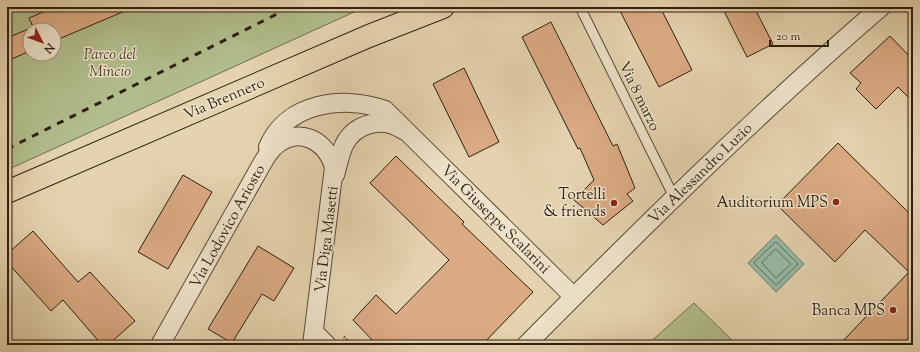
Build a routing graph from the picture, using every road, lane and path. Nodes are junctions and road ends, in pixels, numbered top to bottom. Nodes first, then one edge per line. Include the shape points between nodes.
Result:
1 (443, 7) edge
2 (580, 7) edge
3 (881, 7) edge
4 (315, 140) joint
5 (418, 141) junction
6 (263, 162) junction
7 (334, 179) junction
8 (7, 192) edge
9 (674, 197) junction
10 (574, 297) junction
11 (313, 338) edge
12 (160, 345) edge
13 (327, 345) edge
14 (526, 345) edge

1 - 8 main road, Via Brennero via 369,36
2 - 9 lane, Via 8 marzo
3 - 9 street, Via Alessandro Luzio via 811,67
4 - 6 street, Via Lodovico Ariosto via 305,137 283,140
4 - 7 street, Via Diga Masetti via 331,157
5 - 6 street via 384,110 342,101 314,107 287,122 277,133
5 - 7 street via 388,123 375,122 362,126 344,145
5 - 10 street, Via Giuseppe Scalarini
6 - 12 street, Via Lodovico Ariosto
7 - 11 street, Via Diga Masetti
9 - 10 street, Via Alessandro Luzio
10 - 14 street, Via Alessandro Luzio
11 - 13 street

